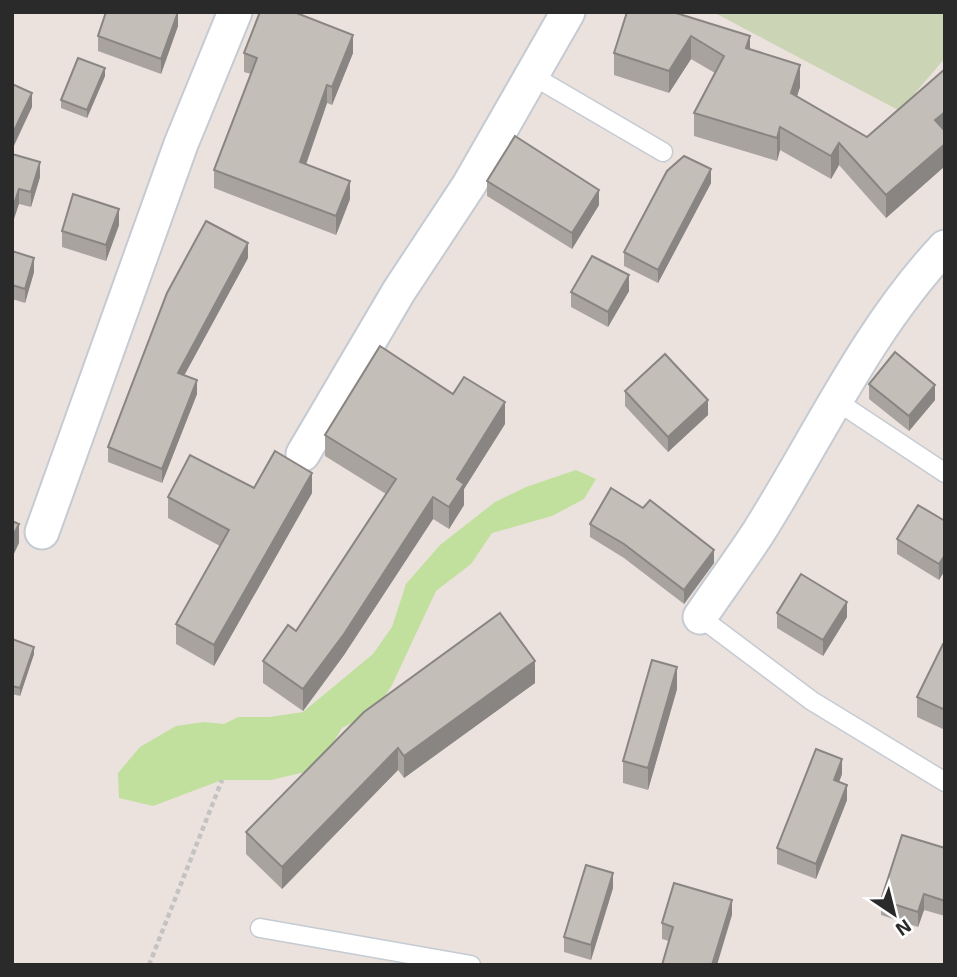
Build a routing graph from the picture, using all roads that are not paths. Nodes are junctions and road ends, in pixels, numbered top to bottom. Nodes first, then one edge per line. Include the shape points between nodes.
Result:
1 (234, 12) edge
2 (568, 12) edge
3 (533, 76) junction
4 (663, 152) dead end
5 (945, 247) edge
6 (835, 400) junction
7 (303, 454) dead end
8 (945, 473) edge
9 (43, 532) dead end
10 (700, 617) joint
11 (945, 782) edge
12 (260, 928) dead end
13 (471, 965) edge

1 - 9 street via 181,144
2 - 3 street
3 - 4 lane
3 - 7 street
5 - 6 street via 920,274
6 - 8 lane
6 - 10 street via 758,533
10 - 11 lane via 811,701
12 - 13 lane

